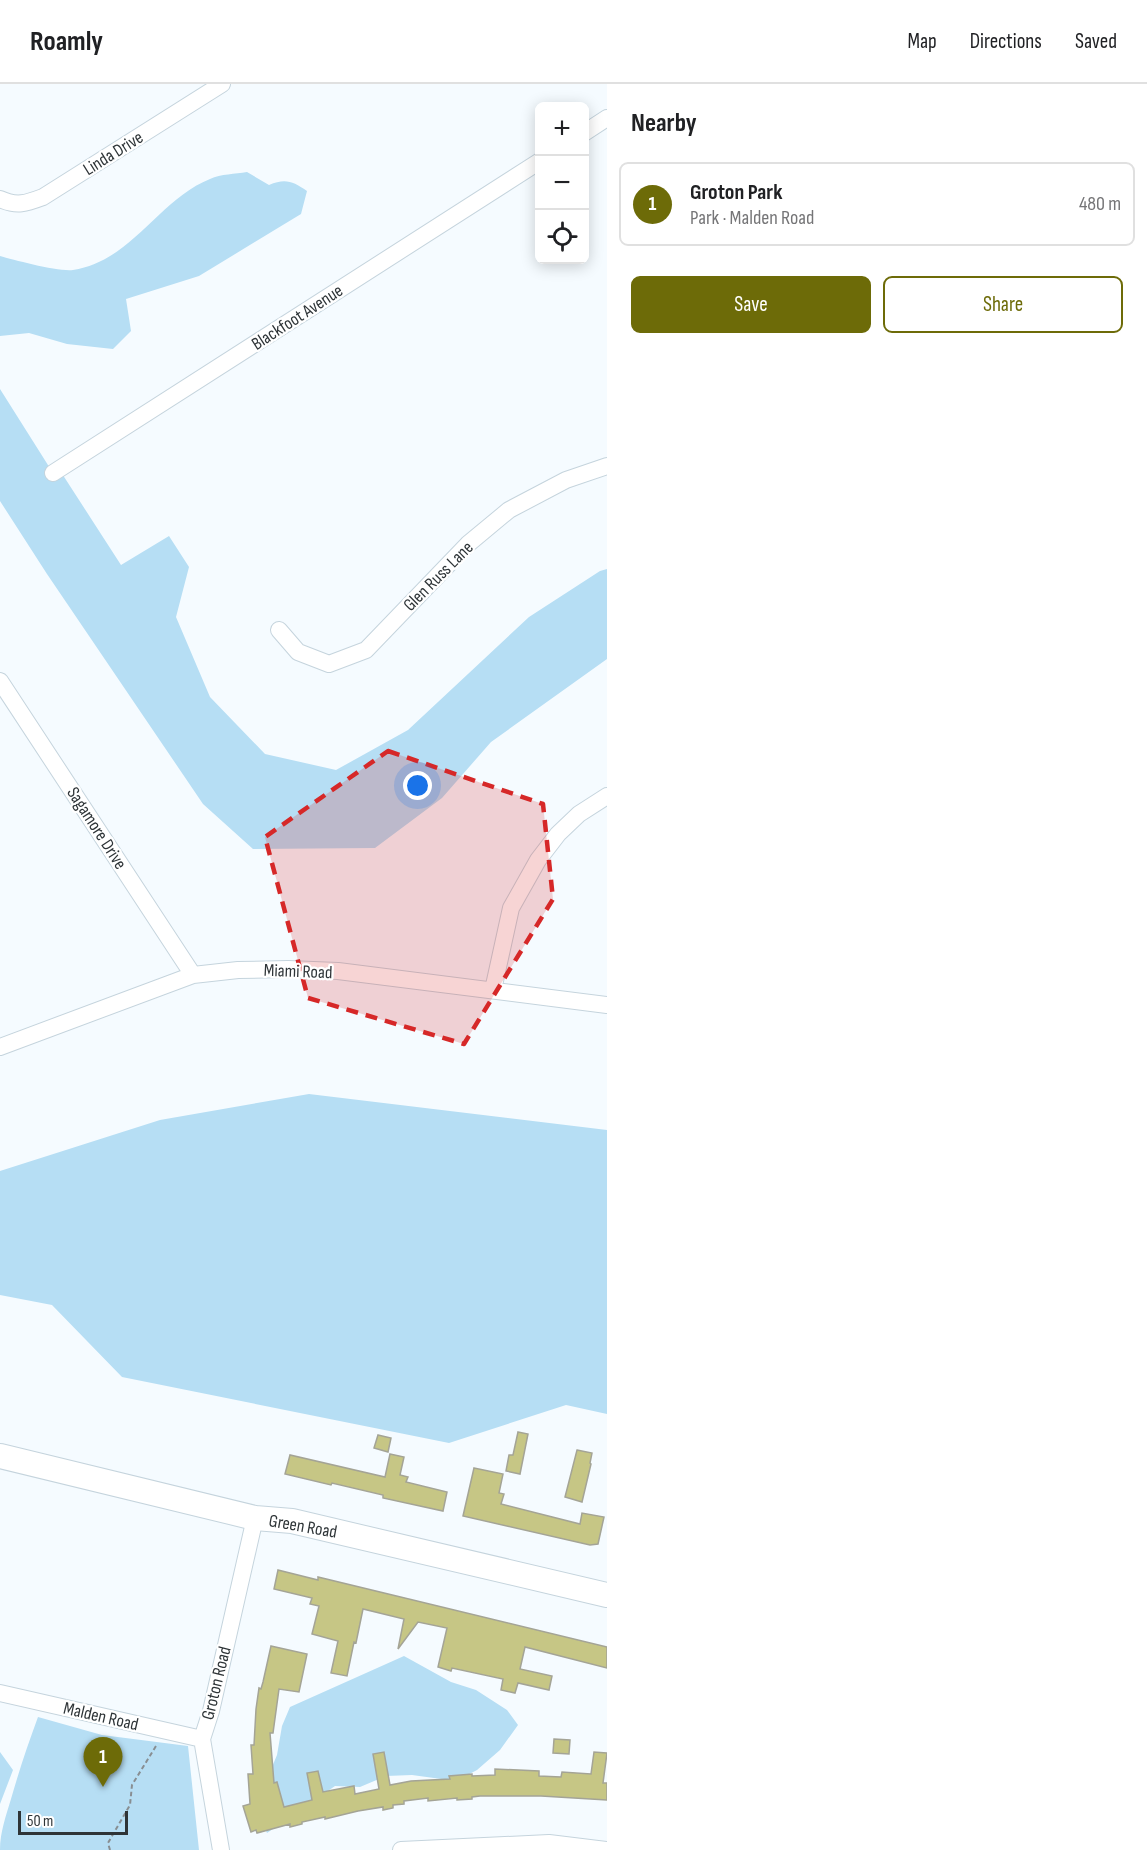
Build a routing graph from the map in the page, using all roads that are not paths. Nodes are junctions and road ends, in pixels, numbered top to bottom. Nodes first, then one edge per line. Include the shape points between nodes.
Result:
1 (222, 84) edge
2 (607, 118) edge
3 (589, 130) edge
4 (535, 164) edge
5 (0, 199) edge
6 (607, 465) edge
7 (53, 473) dead end
8 (279, 630) dead end
9 (0, 681) edge
10 (5, 699) edge
11 (607, 796) edge
12 (193, 975) junction
13 (494, 990) junction
14 (607, 1005) edge
15 (0, 1047) edge
16 (0, 1456) edge
17 (255, 1518) junction
18 (607, 1595) edge
19 (0, 1693) edge
20 (202, 1739) junction
21 (221, 1850) edge
22 (401, 1850) edge
23 (607, 1850) edge

1 - 5 street, Linda Drive via 43,197 25,204
2 - 3 street
4 - 7 street, Blackfoot Avenue
6 - 8 street, Glen Russ Lane via 566,480 510,510 468,544 366,650 329,663 298,652
9 - 10 street, Sagamore Drive
10 - 12 street, Sagamore Drive
11 - 13 street via 579,814 538,860 511,908
12 - 13 street, Miami Road via 288,969
12 - 15 street, Miami Road
13 - 14 street, Miami Road
16 - 17 main road, Green Road
17 - 18 main road, Green Road via 292,1521
17 - 20 street, Groton Road
19 - 20 street, Malden Road
20 - 21 street, Groton Road
22 - 23 street via 549,1843

